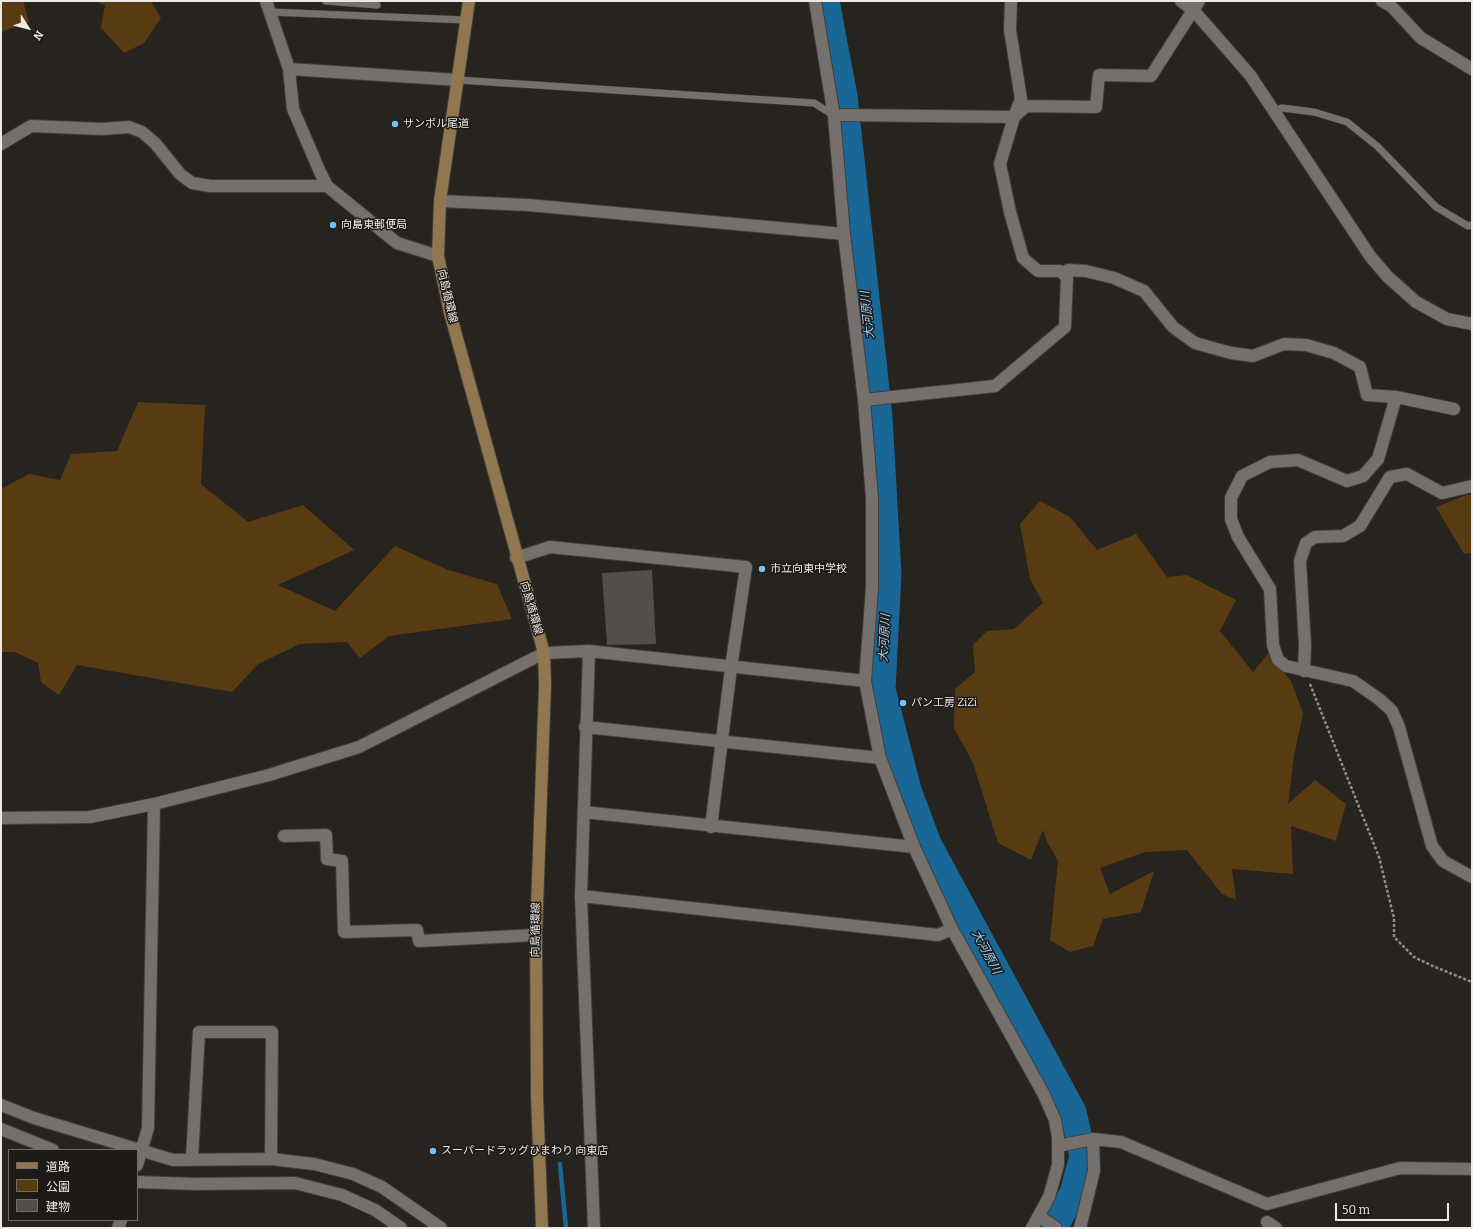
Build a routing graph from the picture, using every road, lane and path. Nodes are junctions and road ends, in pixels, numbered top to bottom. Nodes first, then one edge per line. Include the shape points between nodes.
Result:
1 (326, 1) edge
2 (469, 1) edge
3 (815, 1) edge
4 (1011, 1) edge
5 (1181, 1) edge
6 (1382, 1) edge
7 (377, 5) dead end
8 (268, 6) edge
9 (1196, 6) edge
10 (465, 20) junction
11 (290, 69) junction
12 (1472, 69) edge
13 (458, 80) junction
14 (1273, 112) junction
15 (843, 115) junction
16 (1014, 117) junction
17 (1, 144) edge
18 (327, 186) junction
19 (440, 201) junction
20 (1472, 225) edge
21 (844, 234) junction
22 (438, 256) junction
23 (1065, 273) junction
24 (1472, 324) edge
25 (1396, 396) junction
26 (864, 400) junction
27 (1454, 410) dead end
28 (1472, 486) edge
29 (516, 558) junction
30 (589, 651) junction
31 (544, 653) junction
32 (731, 668) junction
33 (1304, 671) junction
34 (865, 681) junction
35 (585, 727) junction
36 (723, 742) junction
37 (880, 758) junction
38 (154, 804) junction
39 (584, 812) junction
40 (1, 818) edge
41 (712, 826) junction
42 (284, 836) dead end
43 (914, 847) junction
44 (1472, 877) edge
45 (581, 896) junction
46 (952, 929) junction
47 (536, 935) junction
48 (1472, 982) edge
49 (1, 1105) edge
50 (1, 1129) edge
51 (1093, 1139) junction
52 (1058, 1146) junction
53 (51, 1149) edge
54 (142, 1150) junction
55 (192, 1159) junction
56 (271, 1159) junction
57 (138, 1162) edge
58 (1472, 1169) edge
59 (138, 1182) edge
60 (1038, 1216) junction
61 (401, 1228) edge
62 (441, 1228) edge
63 (542, 1228) edge
64 (594, 1228) edge
65 (1032, 1228) edge
66 (1056, 1228) edge
67 (1080, 1228) edge

1 - 7 lane
2 - 10 main road, 向島循環線
3 - 15 street
4 - 16 street via 1010,30 1021,99
5 - 9 street
6 - 12 street via 1391,6 1422,38
8 - 10 lane
8 - 11 street
9 - 14 street via 1250,75
9 - 16 street via 1151,76 1099,75 1096,107 1026,106
10 - 13 main road, 向島循環線
11 - 13 street
11 - 18 street via 294,109
13 - 15 lane via 814,103
13 - 19 main road, 向島循環線
14 - 20 lane via 1282,108 1314,112 1347,122 1377,146 1436,207 1468,226
14 - 24 street via 1370,256 1387,276 1416,302 1447,318
15 - 16 street
15 - 21 street
16 - 23 street via 1000,164 1023,258 1038,271
17 - 18 street via 31,126 102,129 129,127 142,132 155,142 180,174 192,183 210,186
18 - 22 street via 397,243
19 - 21 street via 528,205
19 - 22 main road, 向島循環線
21 - 26 street
22 - 29 main road, 向島循環線 via 450,313
23 - 25 street via 1068,270 1086,270 1114,278 1144,291 1173,327 1195,343 1253,356 1284,344 1306,345 1334,353 1360,367 1367,395
23 - 26 street via 1065,326 995,386
25 - 27 street
25 - 33 street via 1378,459 1363,476 1347,481 1298,460 1270,462 1242,476 1231,498 1231,519 1238,537 1270,589 1274,645 1278,660 1286,666
26 - 34 street via 872,498 872,588
28 - 33 street via 1442,493 1407,474 1390,476 1360,526 1343,536 1314,537 1306,543 1300,561
29 - 31 main road, 向島循環線
29 - 32 street via 550,547 746,567
30 - 31 street
30 - 32 street
30 - 35 street
31 - 38 street via 359,747 269,775
31 - 47 main road, 向島循環線
32 - 34 street
32 - 36 street
33 - 44 street via 1353,681 1392,711 1399,727 1432,846 1443,861
33 - 48 path via 1379,857 1394,918 1394,937 1414,957
34 - 37 street
35 - 36 street
35 - 39 street
36 - 37 street
36 - 41 street
37 - 43 street
38 - 40 street via 90,817
38 - 54 street via 148,1128
39 - 41 street
39 - 45 street
41 - 43 street
42 - 47 street via 326,835 327,858 342,861 344,932 417,930 418,941
43 - 46 street
45 - 46 street via 938,935
45 - 64 street
46 - 52 street via 1043,1093 1055,1120
47 - 63 main road, 向島循環線 via 537,1096
49 - 54 street via 34,1118
50 - 53 street
51 - 52 street
51 - 58 street via 1122,1142 1267,1204 1400,1168
51 - 67 street via 1094,1171
52 - 60 street via 1058,1165 1049,1197
54 - 55 street via 173,1160
54 - 57 street
55 - 56 street
55 - 56 street via 198,1032 272,1032
56 - 62 street via 314,1164 353,1174 382,1188
59 - 61 street via 295,1183 342,1196 374,1210
60 - 65 street
60 - 66 street

